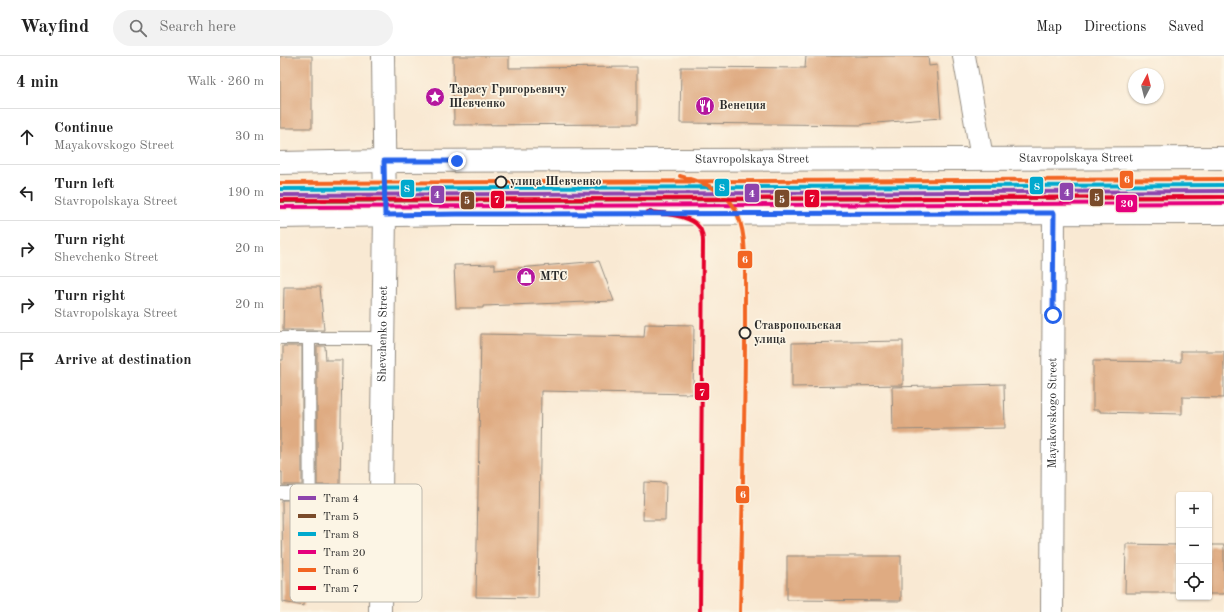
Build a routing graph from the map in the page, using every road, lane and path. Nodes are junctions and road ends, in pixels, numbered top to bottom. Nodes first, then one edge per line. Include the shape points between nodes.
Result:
1 (383, 56) edge
2 (964, 56) edge
3 (982, 158) junction
4 (1224, 158) edge
5 (384, 161) junction
6 (280, 163) edge
7 (1054, 213) junction
8 (1224, 213) edge
9 (385, 215) junction
10 (280, 217) edge
11 (280, 338) edge
12 (309, 338) junction
13 (384, 338) junction
14 (310, 484) edge
15 (381, 484) edge
16 (380, 602) edge
17 (380, 612) edge
18 (1052, 612) edge

1 - 5 main road, Shevchenko Street
2 - 3 main road
3 - 4 main road, Stavropolskaya Street
3 - 5 main road, Stavropolskaya Street
5 - 6 main road, Stavropolskaya Street
5 - 9 main road, Shevchenko Street
7 - 8 main road
7 - 9 main road
7 - 18 main road, Mayakovskogo Street
9 - 10 main road
9 - 13 main road, Shevchenko Street
11 - 12 lane
12 - 13 lane
12 - 14 lane
13 - 15 main road, Shevchenko Street
16 - 17 main road, Shevchenko Street

